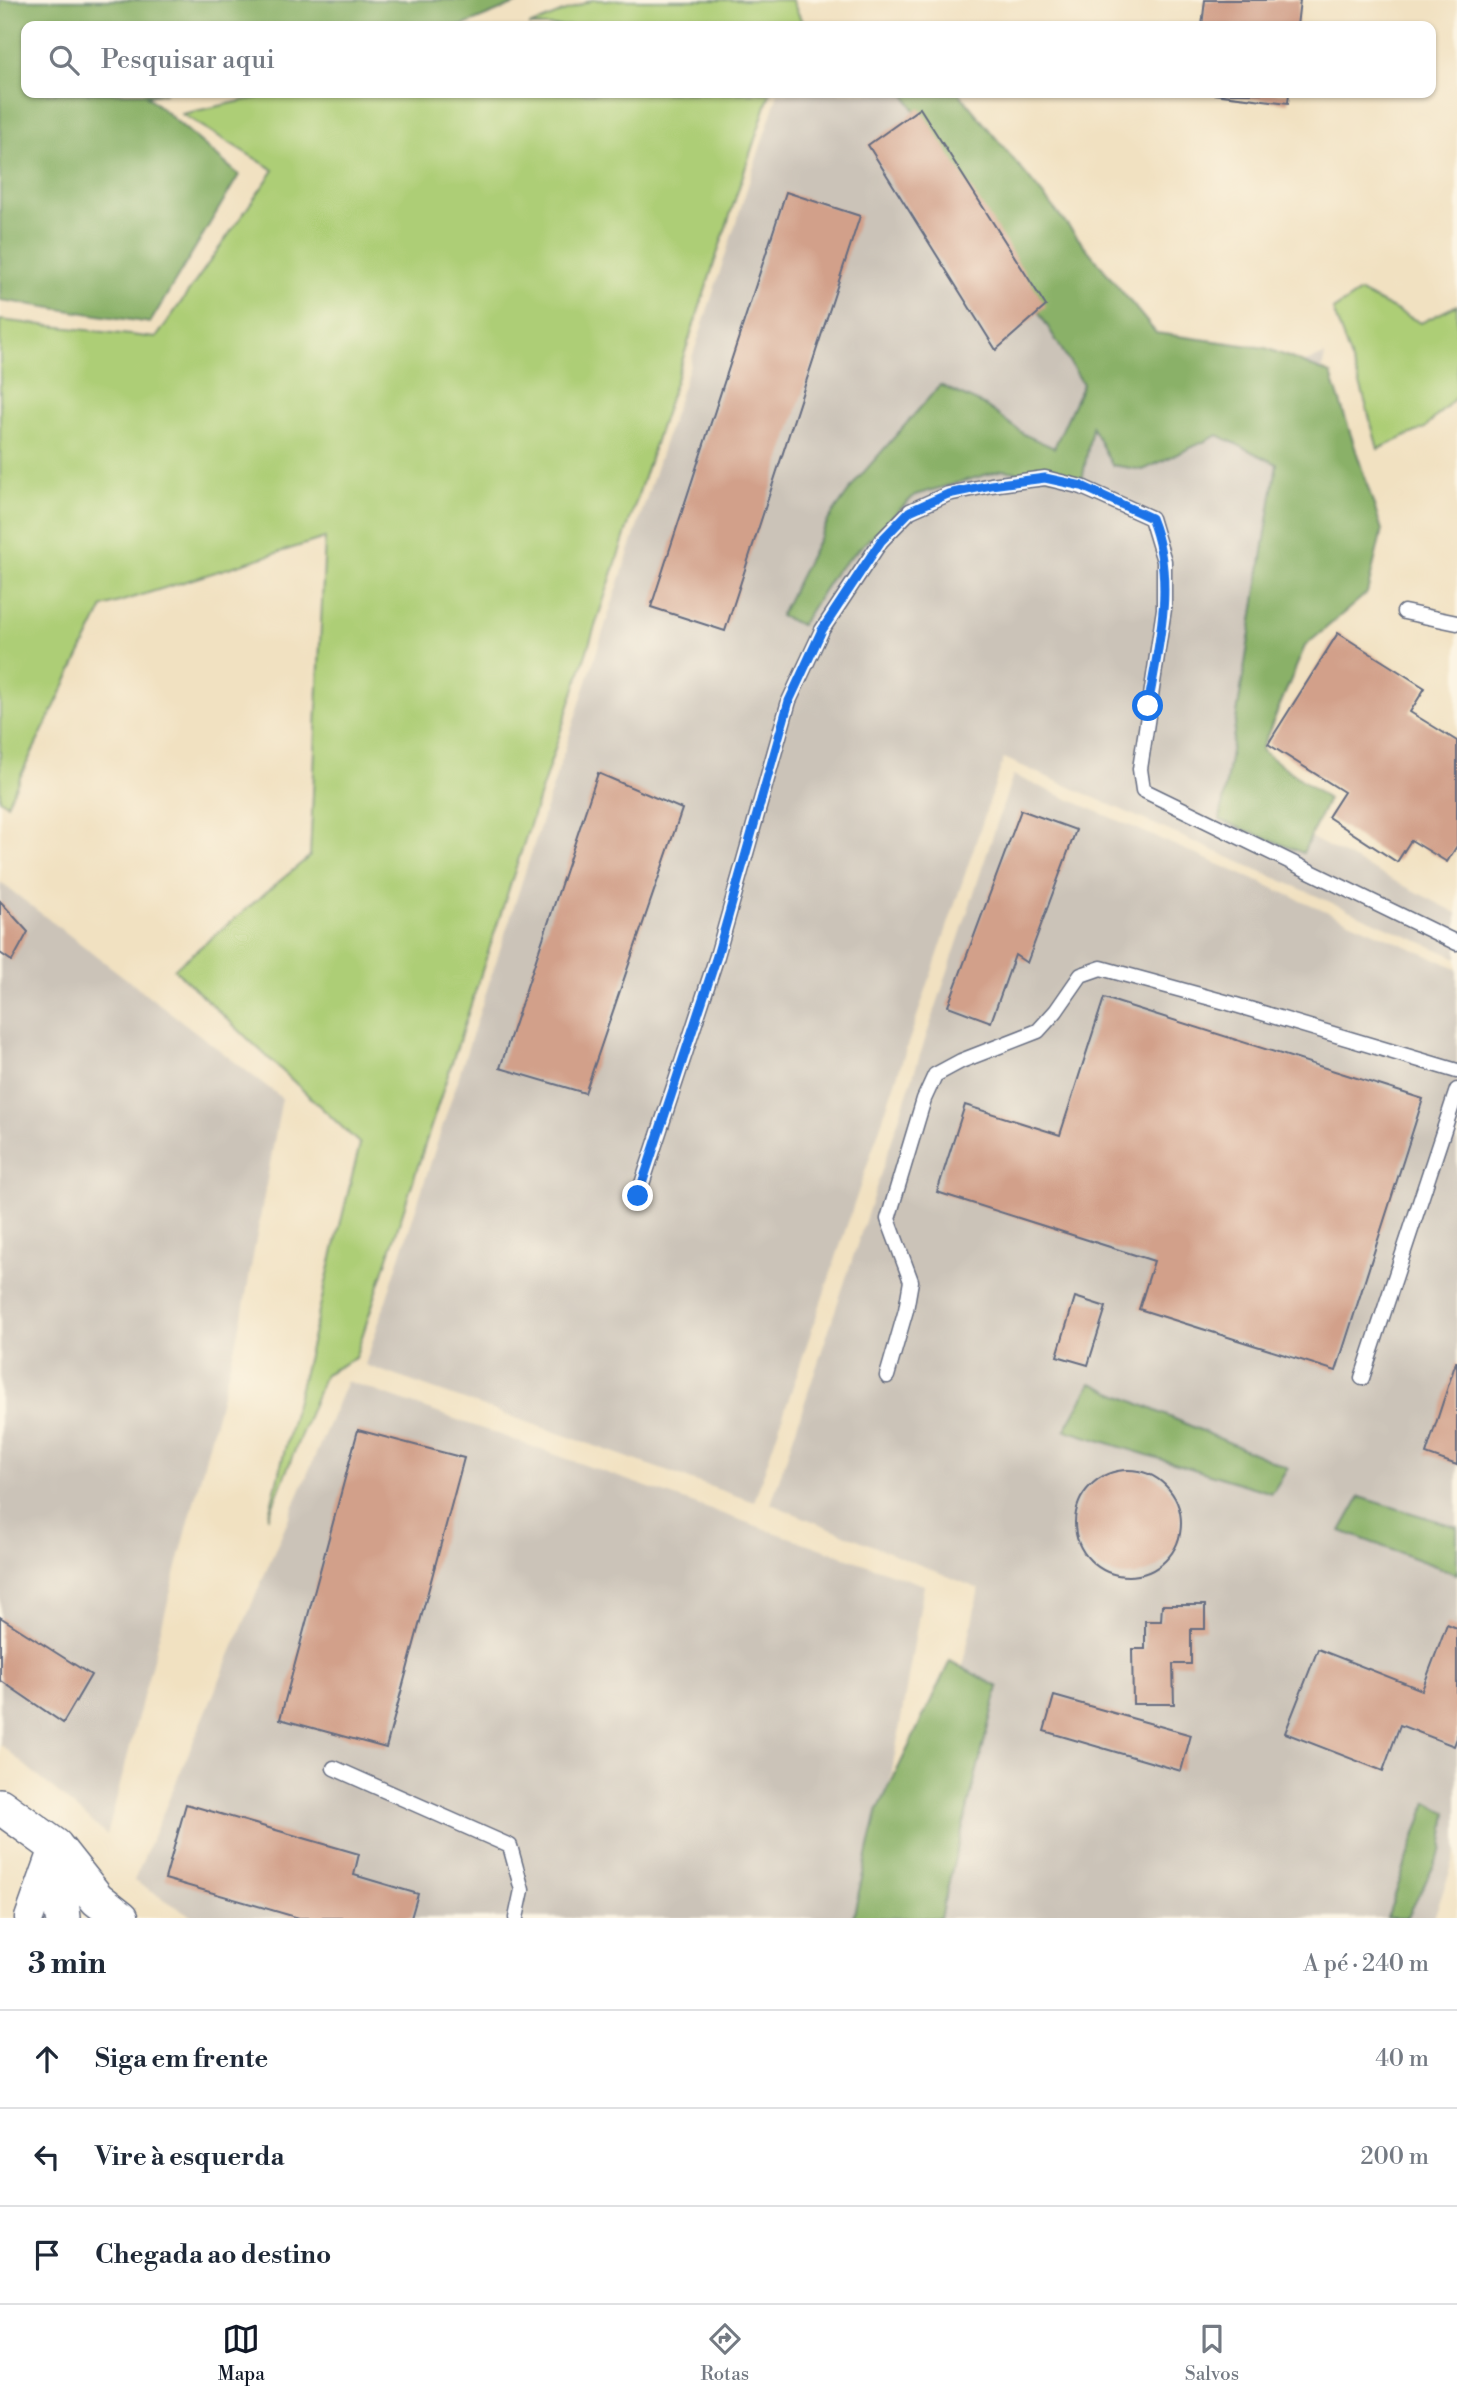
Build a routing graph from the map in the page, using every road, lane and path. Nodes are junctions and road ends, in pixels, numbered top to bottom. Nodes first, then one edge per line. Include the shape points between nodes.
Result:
1 (1404, 612) dead end
2 (1457, 623) edge
3 (1457, 943) edge
4 (1457, 1071) edge
5 (1457, 1090) edge
6 (638, 1196) dead end
7 (887, 1376) dead end
8 (1362, 1378) dead end
9 (334, 1769) dead end
10 (0, 1806) edge
11 (55, 1846) junction
12 (29, 1918) edge
13 (63, 1918) edge
14 (121, 1918) edge
15 (516, 1918) edge

1 - 2 lane
3 - 6 lane via 1143,790 1139,769 1164,609 1164,561 1151,518 1082,486 1045,478 948,494 910,511 881,541 822,630 789,701 717,956
4 - 7 lane via 1101,968 1081,975 1038,1031 935,1075 888,1219 911,1281
5 - 8 lane
9 - 15 lane via 510,1846 522,1890
10 - 11 street
11 - 12 street
11 - 13 street
11 - 14 street via 97,1899

